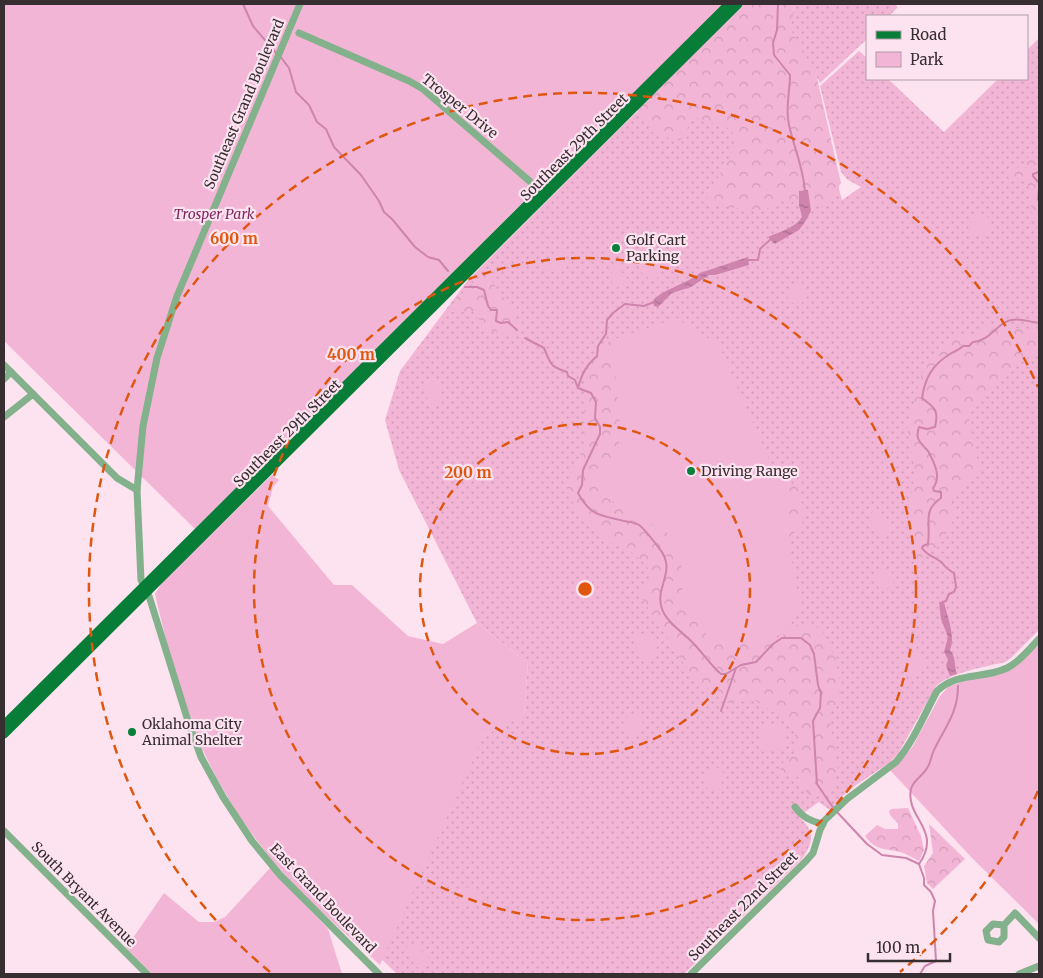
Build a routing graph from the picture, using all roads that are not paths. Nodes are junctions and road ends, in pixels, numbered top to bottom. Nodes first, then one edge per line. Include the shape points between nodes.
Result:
1 (300, 4) edge
2 (729, 4) edge
3 (738, 4) edge
4 (299, 33) dead end
5 (543, 193) junction
6 (4, 365) edge
7 (11, 372) junction
8 (4, 380) edge
9 (33, 394) junction
10 (4, 416) edge
11 (137, 490) junction
12 (145, 588) junction
13 (1039, 639) edge
14 (68, 666) junction
15 (4, 725) edge
16 (4, 734) edge
17 (795, 807) dead end
18 (823, 824) junction
19 (4, 831) edge
20 (1004, 925) dead end
21 (1039, 938) edge
22 (1039, 966) edge
23 (147, 974) edge
24 (379, 974) edge
25 (691, 974) edge
26 (1019, 974) edge

1 - 11 street, Southeast Grand Boulevard via 166,324 145,410
2 - 5 main road, Southeast 29th Street
3 - 5 main road, Southeast 29th Street
4 - 5 street, Trosper Drive via 422,89
5 - 12 main road, Southeast 29th Street
6 - 7 street
7 - 8 street
7 - 9 street
9 - 10 street
9 - 11 street via 117,478
11 - 12 street, Southeast Grand Boulevard via 141,580
12 - 14 main road, Southeast 29th Street
12 - 24 street, East Grand Boulevard via 201,757 223,797 252,841 280,875
13 - 18 street, Southeast 22nd Street via 1008,668 944,684 937,691 910,745 896,762 855,793
14 - 15 main road, Southeast 29th Street
14 - 16 main road, Southeast 29th Street
17 - 18 street via 808,820
18 - 25 street, Southeast 22nd Street via 806,861
19 - 23 street, South Bryant Avenue
20 - 21 street via 1015,914
22 - 26 street

